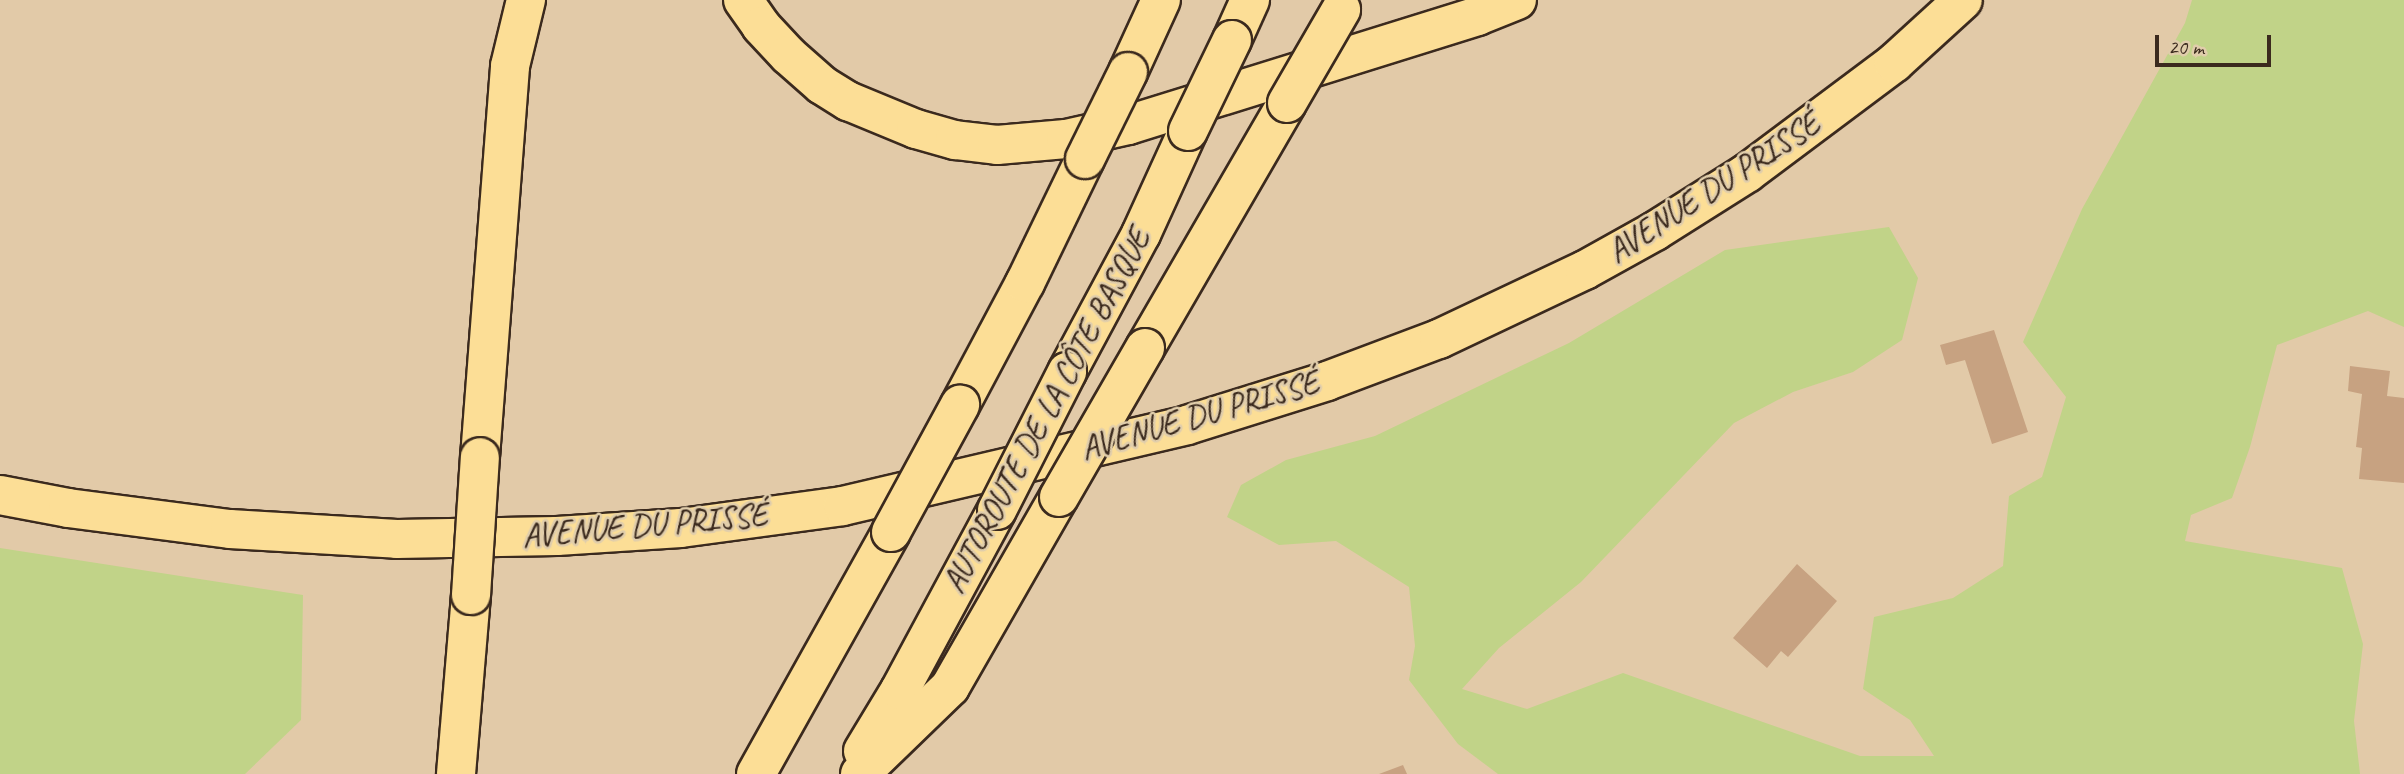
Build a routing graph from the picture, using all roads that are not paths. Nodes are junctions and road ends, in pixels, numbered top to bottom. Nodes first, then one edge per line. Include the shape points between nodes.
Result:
1 (526, 0) edge
2 (743, 0) edge
3 (1161, 0) edge
4 (1250, 0) edge
5 (1517, 0) edge
6 (1963, 0) edge
7 (1344, 5) edge
8 (0, 495) edge
9 (456, 774) edge
10 (756, 774) edge
11 (849, 774) edge
12 (860, 774) edge

1 - 9 main road, bridge via 510,66
2 - 5 main road via 788,55 848,101 916,130 997,145 1066,139 1128,125
3 - 10 main road, bridge via 1025,283
4 - 11 main road, AUTOROUTE DE LA CÔTE BASQUE, bridge via 1141,234 900,690
6 - 8 main road, AVENUE DU PRISSÉ via 1894,63 1747,173 1597,264 1439,339 1327,381 1187,425 843,506 681,528 557,536 397,539 230,529
7 - 12 main road, bridge via 950,687

